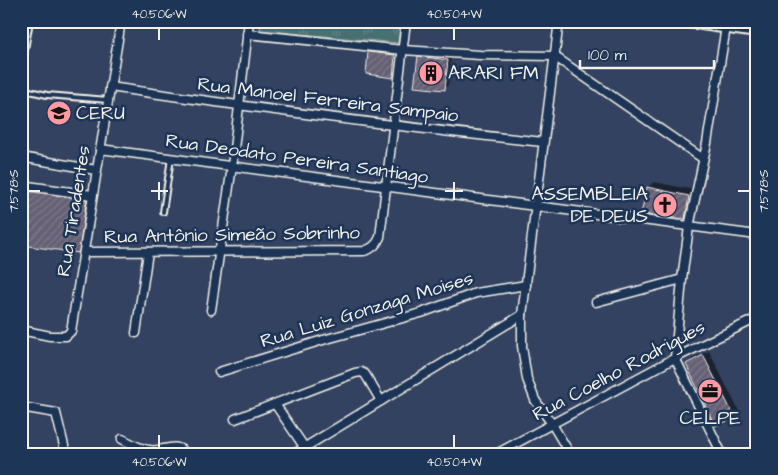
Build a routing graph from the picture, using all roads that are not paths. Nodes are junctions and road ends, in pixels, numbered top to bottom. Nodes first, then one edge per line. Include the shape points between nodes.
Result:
1 (30, 21) edge
2 (121, 21) edge
3 (249, 21) edge
4 (406, 21) edge
5 (559, 21) edge
6 (681, 21) edge
7 (727, 24) edge
8 (757, 32) edge
9 (247, 34) junction
10 (403, 50) junction
11 (554, 56) junction
12 (21, 72) edge
13 (110, 87) junction
14 (21, 89) edge
15 (108, 100) junction
16 (239, 106) junction
17 (395, 126) junction
18 (543, 142) junction
19 (100, 149) junction
20 (21, 157) edge
21 (171, 158) junction
22 (702, 158) junction
23 (232, 166) junction
24 (96, 170) junction
25 (21, 185) edge
26 (387, 187) junction
27 (92, 195) junction
28 (536, 207) junction
29 (164, 212) dead end
30 (689, 227) junction
31 (757, 235) edge
32 (85, 252) junction
33 (148, 252) junction
34 (219, 253) junction
35 (682, 278) junction
36 (526, 285) junction
37 (596, 302) dead end
38 (211, 310) dead end
39 (522, 315) junction
40 (757, 318) edge
41 (21, 330) edge
42 (136, 333) dead end
43 (675, 358) junction
44 (219, 372) dead end
45 (381, 401) junction
46 (275, 404) junction
47 (21, 407) edge
48 (235, 419) dead end
49 (552, 424) junction
50 (122, 439) dead end
51 (21, 449) edge
52 (306, 450) edge
53 (30, 454) edge
54 (66, 454) edge
55 (186, 454) edge
56 (294, 454) edge
57 (496, 454) edge
58 (570, 454) edge
59 (722, 454) edge

1 - 12 lane
2 - 13 street, Rua Tiradentes
3 - 9 street
4 - 10 street
5 - 11 street
6 - 7 main road
7 - 8 main road
7 - 22 street
9 - 10 street
9 - 16 street
10 - 11 street
10 - 17 street
11 - 18 street
11 - 22 street
13 - 15 street, Rua Tiradentes
13 - 16 street, Rua Manoel Ferreira Sampaio
14 - 15 lane via 47,95
15 - 19 street, Rua Tiradentes
16 - 17 street, Rua Manoel Ferreira Sampaio
16 - 23 street
17 - 18 street, Rua Manoel Ferreira Sampaio
17 - 26 street
18 - 28 street
19 - 21 street, Rua Deodato Pereira Santiago
19 - 24 street, Rua Tiradentes
20 - 24 street
21 - 23 street, Rua Deodato Pereira Santiago
21 - 29 lane
22 - 30 street
23 - 26 street, Rua Deodato Pereira Santiago
23 - 34 street
24 - 27 street, Rua Tiradentes
25 - 27 street
26 - 28 street, Rua Deodato Pereira Santiago
26 - 34 street, Rua Antônio Simeão Sobrinho via 380,238 371,249
27 - 32 street, Rua Tiradentes
28 - 30 street, Rua Deodato Pereira Santiago
28 - 36 street
30 - 31 street, Rua Deodato Pereira Santiago
30 - 35 street
32 - 33 street, Rua Antônio Simeão Sobrinho
32 - 41 street, Rua Tiradentes via 71,331 66,336 50,336
33 - 34 street, Rua Antônio Simeão Sobrinho
33 - 42 street
34 - 38 street
35 - 37 street
35 - 43 street
36 - 39 street
36 - 44 street, Rua Luiz Gonzaga Moises via 476,293 421,313
39 - 45 street
39 - 49 street via 527,379 535,400
40 - 43 street, Rua Coelho Rodrigues
43 - 49 street, Rua Coelho Rodrigues
43 - 59 street
45 - 46 street via 361,372
45 - 52 street
46 - 48 street
46 - 52 street
47 - 54 street via 56,413
49 - 57 street, Rua Coelho Rodrigues
49 - 58 street
50 - 55 street via 150,451 174,446
51 - 53 street
52 - 56 street

